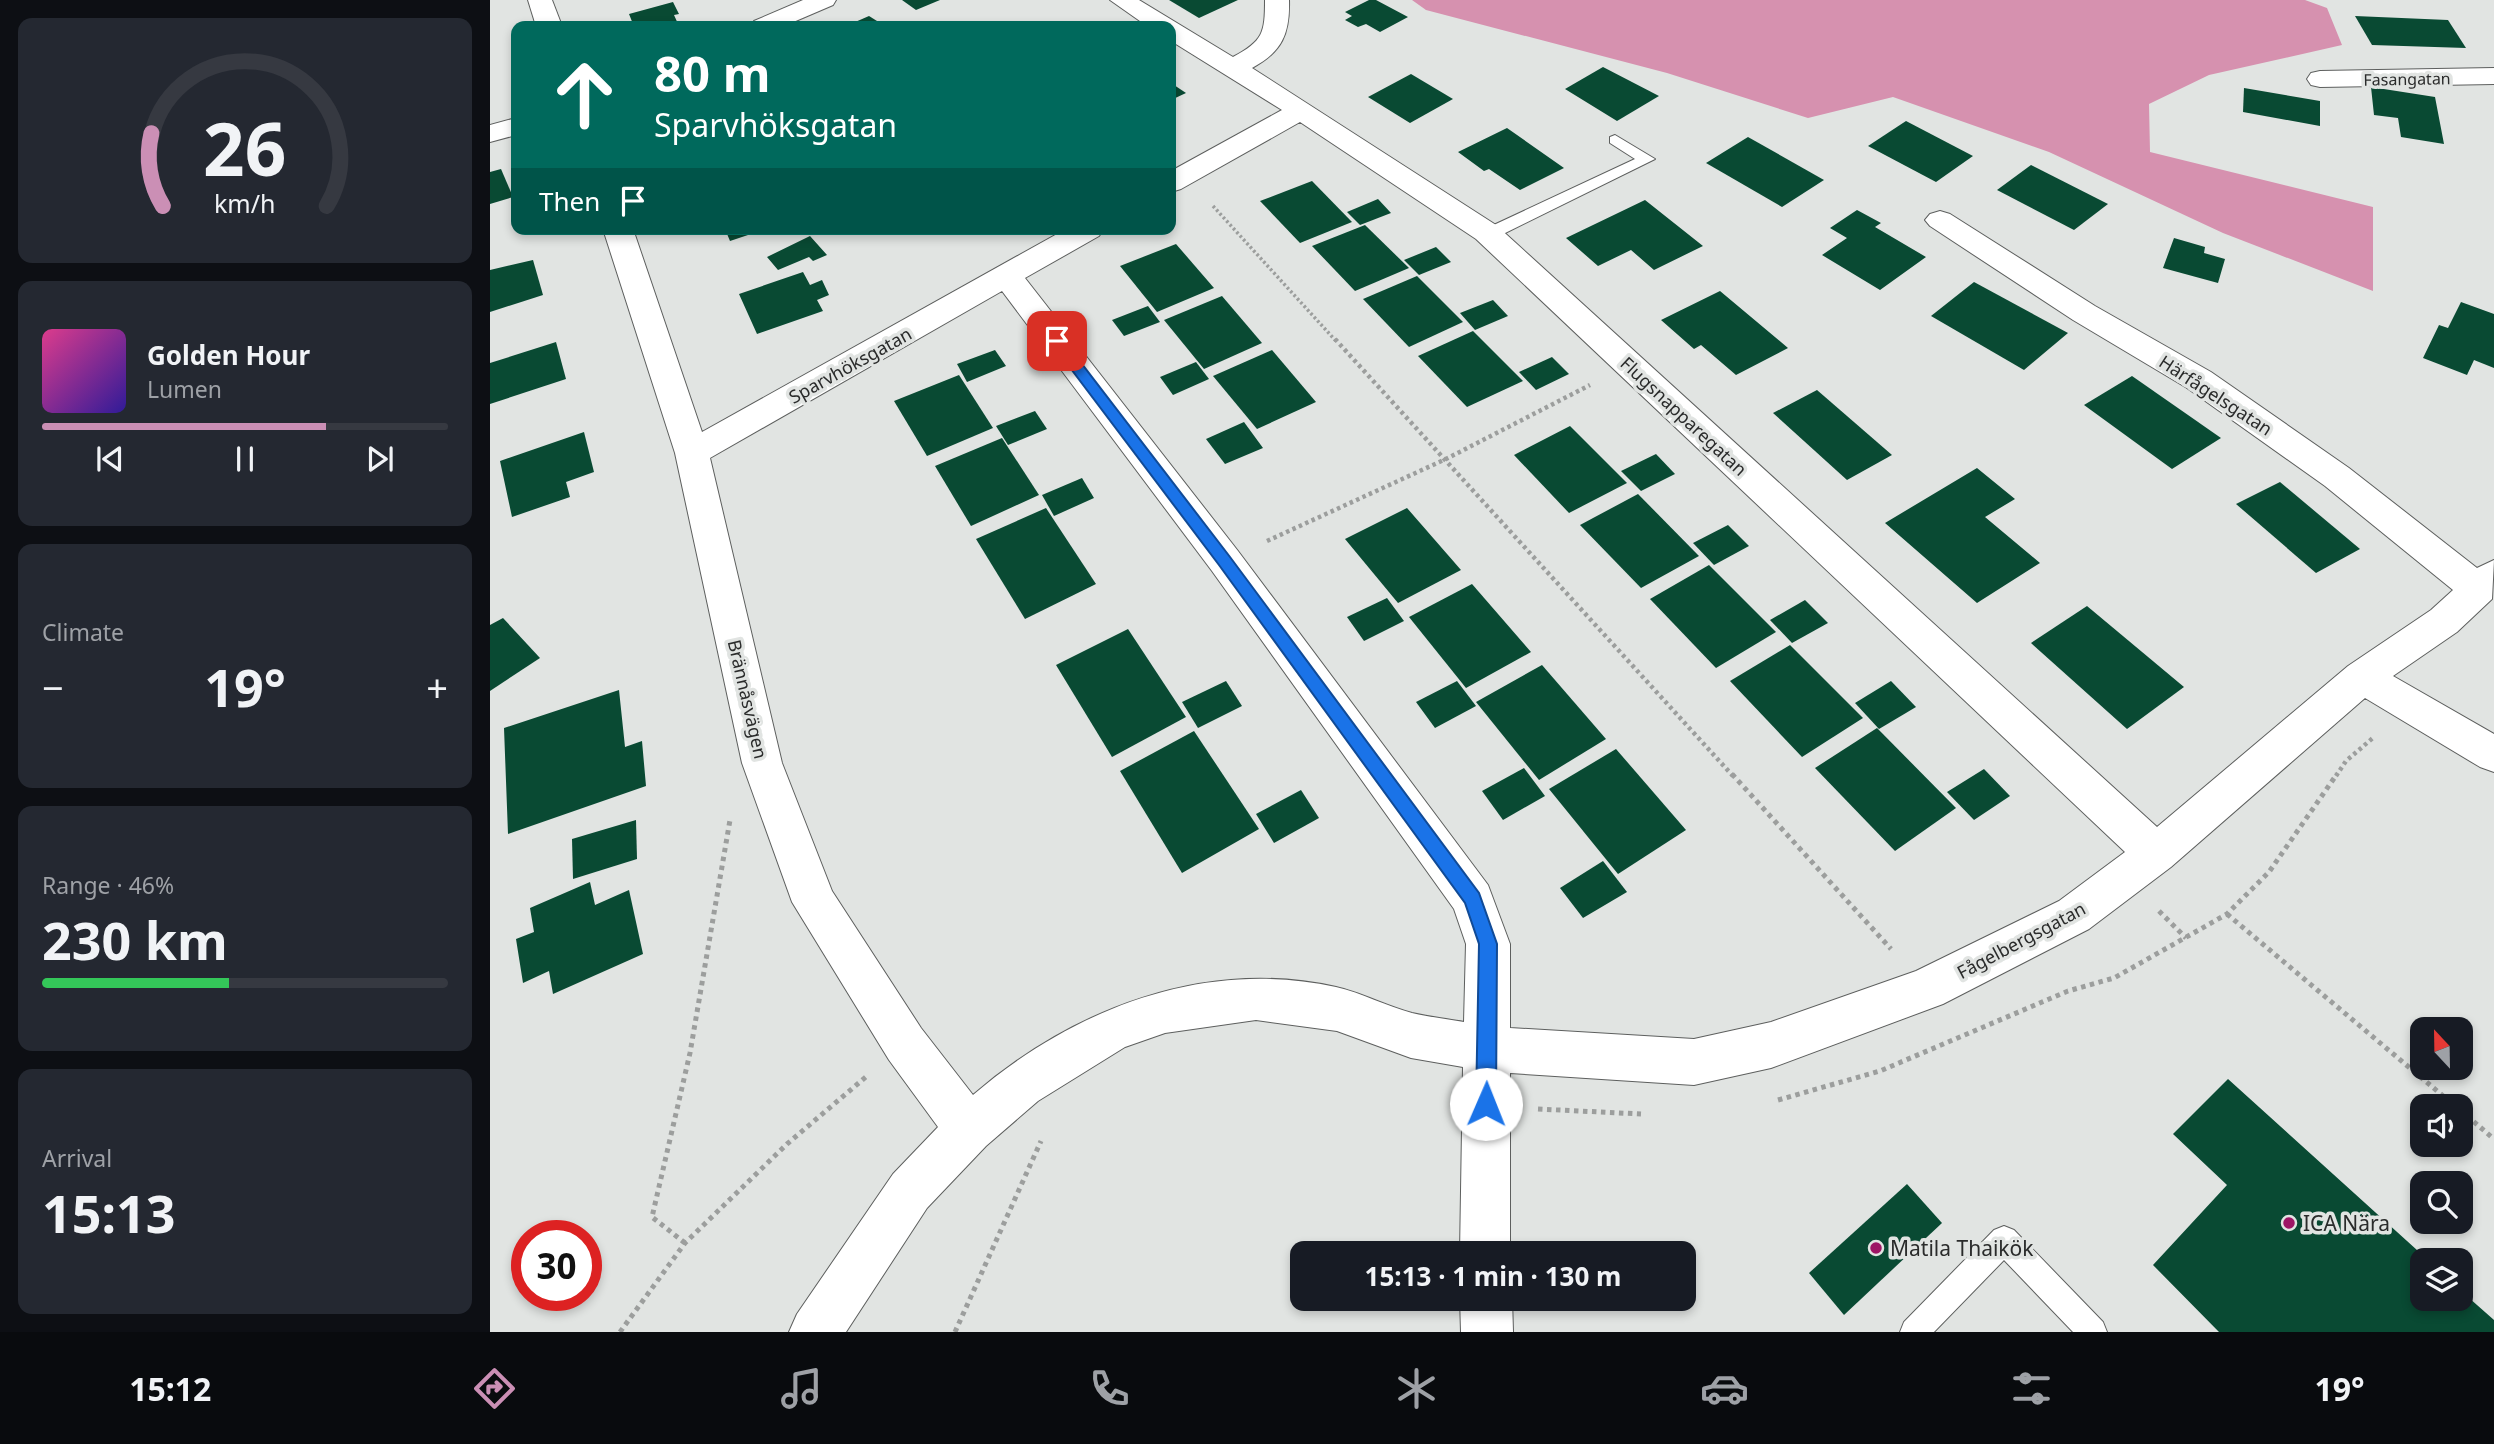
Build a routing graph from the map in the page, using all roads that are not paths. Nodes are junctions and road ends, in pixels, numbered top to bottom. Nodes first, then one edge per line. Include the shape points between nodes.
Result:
1 (540, 0) edge
2 (824, 0) edge
3 (1122, 0) edge
4 (1277, 0) edge
5 (547, 21) edge
6 (775, 21) edge
7 (1156, 21) edge
8 (1176, 33) edge
9 (1232, 68) junction
10 (2494, 76) edge
11 (2320, 79) dead end
12 (1301, 110) junction
13 (511, 128) edge
14 (490, 134) edge
15 (1615, 140) dead end
16 (1178, 180) edge
17 (1940, 220) dead end
18 (1489, 234) junction
19 (620, 235) edge
20 (1079, 235) edge
21 (1007, 276) junction
22 (692, 453) junction
23 (2487, 582) edge
24 (2362, 677) junction
25 (2494, 755) edge
26 (2156, 854) junction
27 (1488, 1049) junction
28 (969, 1129) junction
29 (1485, 1241) edge
30 (1486, 1311) edge
31 (815, 1332) edge
32 (1487, 1332) edge
33 (1914, 1332) edge
34 (2093, 1332) edge

1 - 5 street
2 - 6 street
3 - 7 street
4 - 9 street via 1278,32 1263,52
8 - 9 street, Flugsnapparegatan
9 - 12 street, Flugsnapparegatan
10 - 11 street, Fasangatan
12 - 16 street
12 - 18 street, Flugsnapparegatan
13 - 14 street
15 - 18 lane via 1647,159
17 - 23 street, Härfågelsgatan via 2074,307 2199,380 2337,477 2435,558
18 - 26 street, Flugsnapparegatan
19 - 22 street, Brännåsvägen
20 - 21 street, Sparvhöksgatan
21 - 22 street, Sparvhöksgatan
21 - 27 street via 1225,561 1473,899 1488,944
22 - 28 street, Brännåsvägen via 766,775 814,902 905,1044
23 - 24 street, Fågelbergsgatan via 2444,621
24 - 25 street
24 - 26 street, Fågelbergsgatan
26 - 27 street, Fågelbergsgatan via 2074,915 1927,989 1771,1045 1694,1062
27 - 28 street, Fågelbergsgatan via 1411,1035 1337,1009 1256,998 1165,1011 1112,1029 1074,1050 1021,1084
27 - 29 street
28 - 31 street, Fågelbergsgatan via 910,1191
30 - 32 street
33 - 34 lane via 2004,1240

